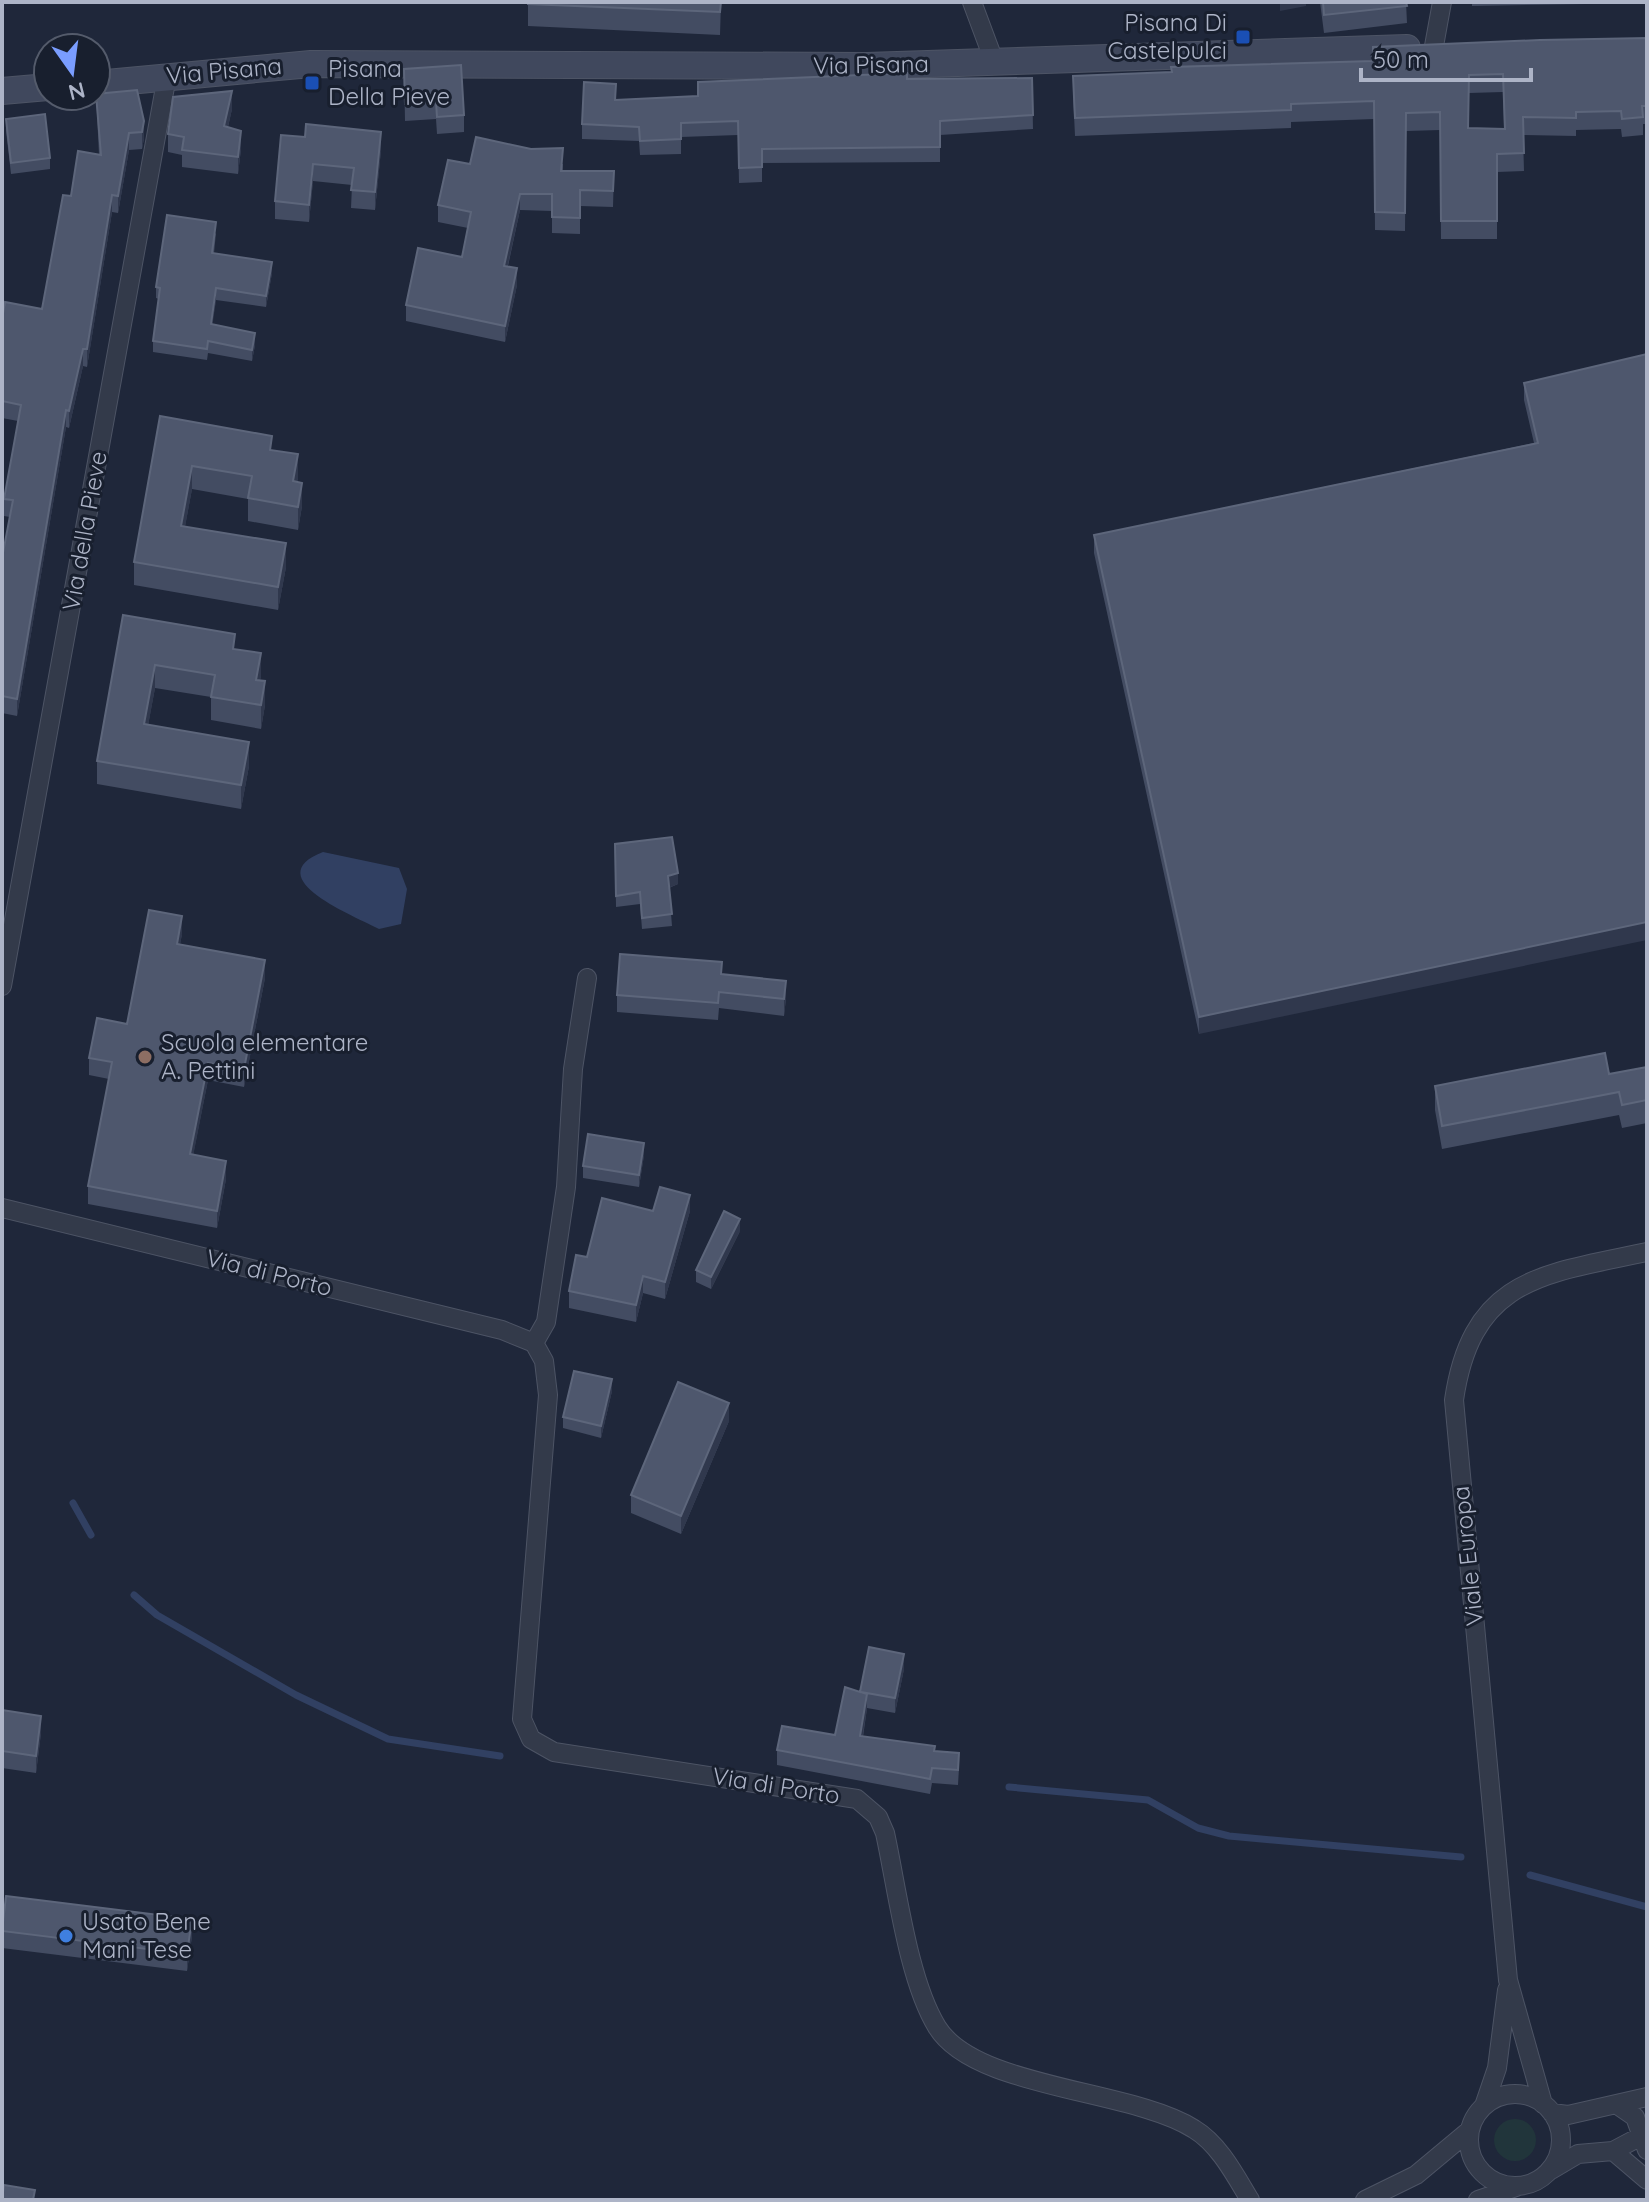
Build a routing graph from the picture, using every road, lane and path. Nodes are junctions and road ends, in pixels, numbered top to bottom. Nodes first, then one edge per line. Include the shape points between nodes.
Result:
1 (972, 2) edge
2 (1442, 2) edge
3 (1463, 45) edge
4 (1434, 46) junction
5 (994, 61) junction
6 (167, 76) junction
7 (112, 82) edge
8 (32, 88) edge
9 (2, 91) edge
10 (587, 978) dead end
11 (2, 986) edge
12 (2, 1208) edge
13 (1647, 1252) edge
14 (534, 1343) junction
15 (1508, 1980) junction
16 (1647, 2097) edge
17 (1484, 2106) junction
18 (1619, 2106) junction
19 (1547, 2109) junction
20 (1470, 2130) junction
21 (1646, 2140) edge
22 (1613, 2151) junction
23 (1548, 2171) junction
24 (1647, 2180) edge
25 (1519, 2186) junction
26 (1250, 2200) edge
27 (1365, 2200) edge
28 (1478, 2200) edge

1 - 5 street
2 - 4 street
3 - 4 main road, Via Pisana
4 - 5 main road, Via Pisana
5 - 6 main road, Via Pisana via 752,68 311,64
6 - 7 main road, Via Pisana
6 - 11 street, Via della Pieve
8 - 9 main road
10 - 14 street via 573,1069 566,1187 546,1322
12 - 14 street, Via di Porto via 502,1330
13 - 15 street, Viale Europa via 1527,1280 1481,1323 1466,1345 1458,1374 1456,1438
14 - 26 street, Via di Porto via 544,1361 548,1395 522,1719 531,1739 554,1752 857,1799 878,1817 885,1833 920,1984 947,2040 998,2068 1193,2127 1221,2155
15 - 17 street, Viale Europa via 1497,2068
15 - 19 street, Viale Europa
16 - 18 street
17 - 19 street via 1520,2095
17 - 20 street
18 - 19 street via 1568,2115
18 - 21 street via 1635,2117
19 - 23 street via 1560,2130 1560,2147
20 - 25 street via 1470,2152 1480,2170 1498,2182
20 - 27 street via 1416,2175
21 - 22 street
22 - 23 street via 1578,2154
22 - 24 street
23 - 25 street
25 - 28 street

